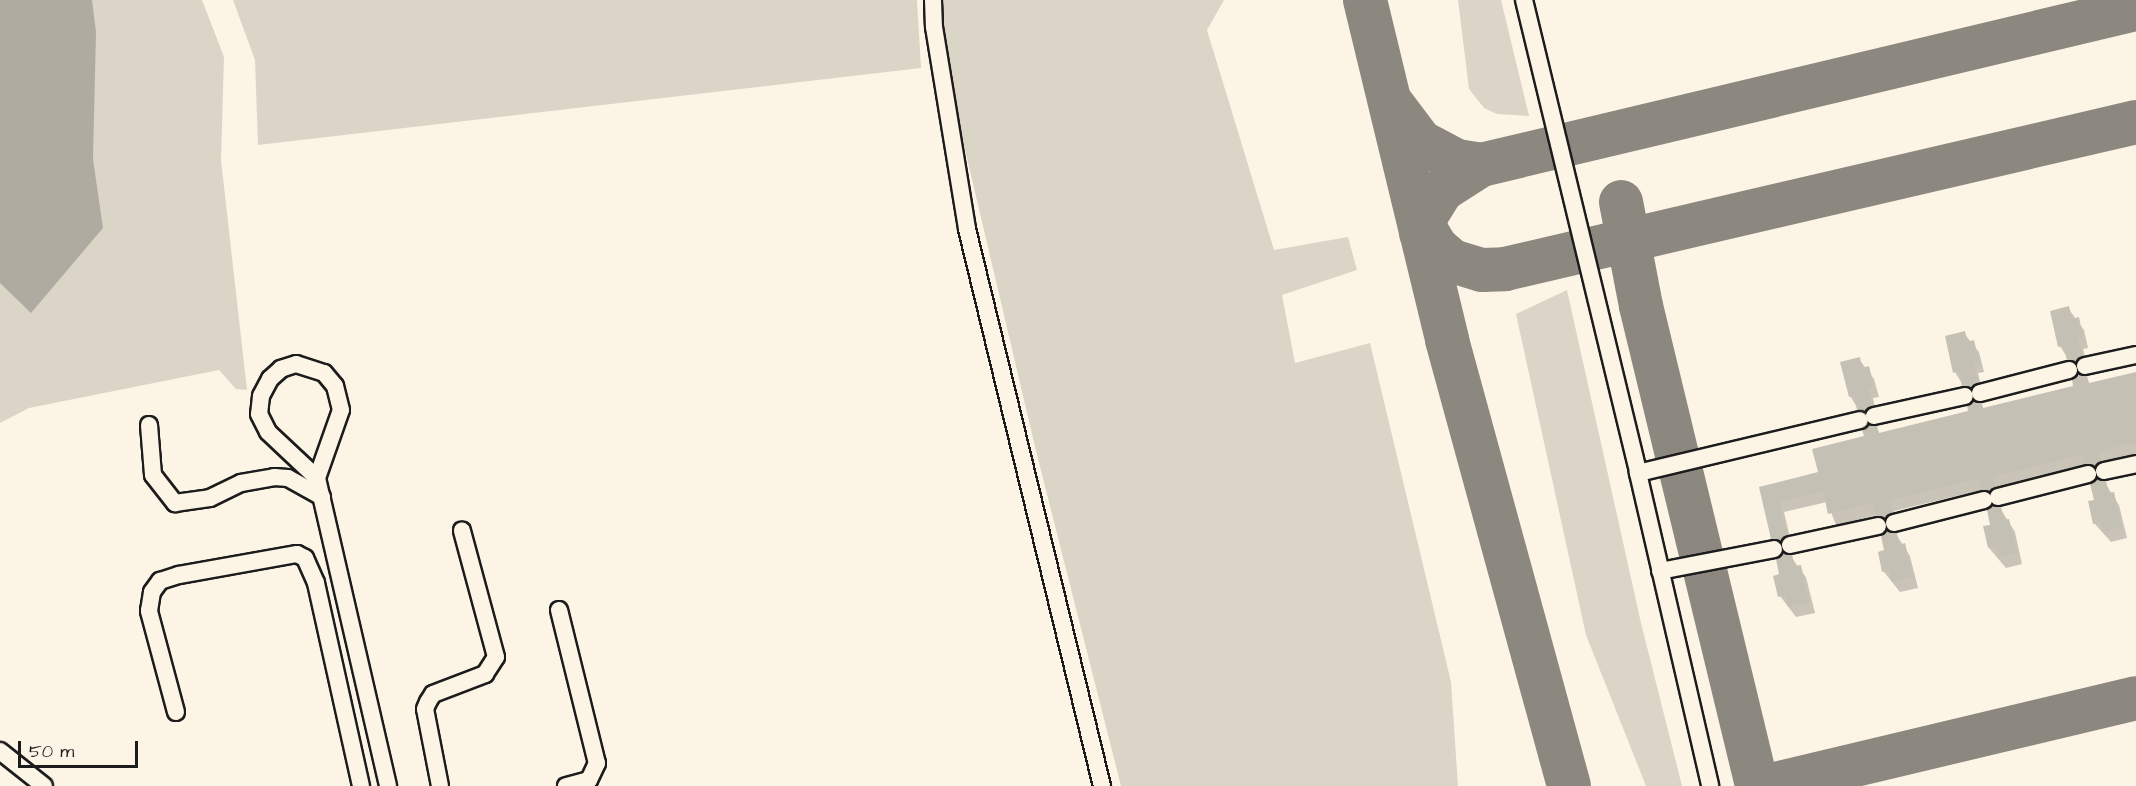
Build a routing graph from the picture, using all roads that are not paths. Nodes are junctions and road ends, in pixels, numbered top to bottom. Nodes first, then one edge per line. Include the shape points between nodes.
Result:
1 (933, 0) edge
2 (1524, 0) edge
3 (2136, 355) edge
4 (149, 425) dead end
5 (2136, 464) edge
6 (1638, 473) junction
7 (317, 478) junction
8 (321, 498) junction
9 (462, 531) dead end
10 (1660, 571) junction
11 (559, 610) dead end
12 (176, 712) dead end
13 (0, 751) edge
14 (44, 786) edge
15 (361, 786) edge
16 (388, 786) edge
17 (440, 786) edge
18 (566, 786) edge
19 (1102, 786) edge
20 (1710, 786) edge

1 - 19 lane via 967,229
2 - 6 lane
3 - 6 lane
4 - 8 lane via 153,475 175,503 189,504 241,483 274,477 288,478
5 - 10 lane via 1886,524
6 - 10 lane
7 - 7 lane via 341,410 335,386 324,373 296,364 281,369 270,379 261,396 259,414 268,432
7 - 8 lane
8 - 16 lane
9 - 17 lane via 496,657 485,674 433,694 428,702 425,709
10 - 20 lane
11 - 18 lane via 597,763 589,780
12 - 15 lane via 149,611 156,586 179,575 297,554 306,558 316,583
13 - 14 lane

